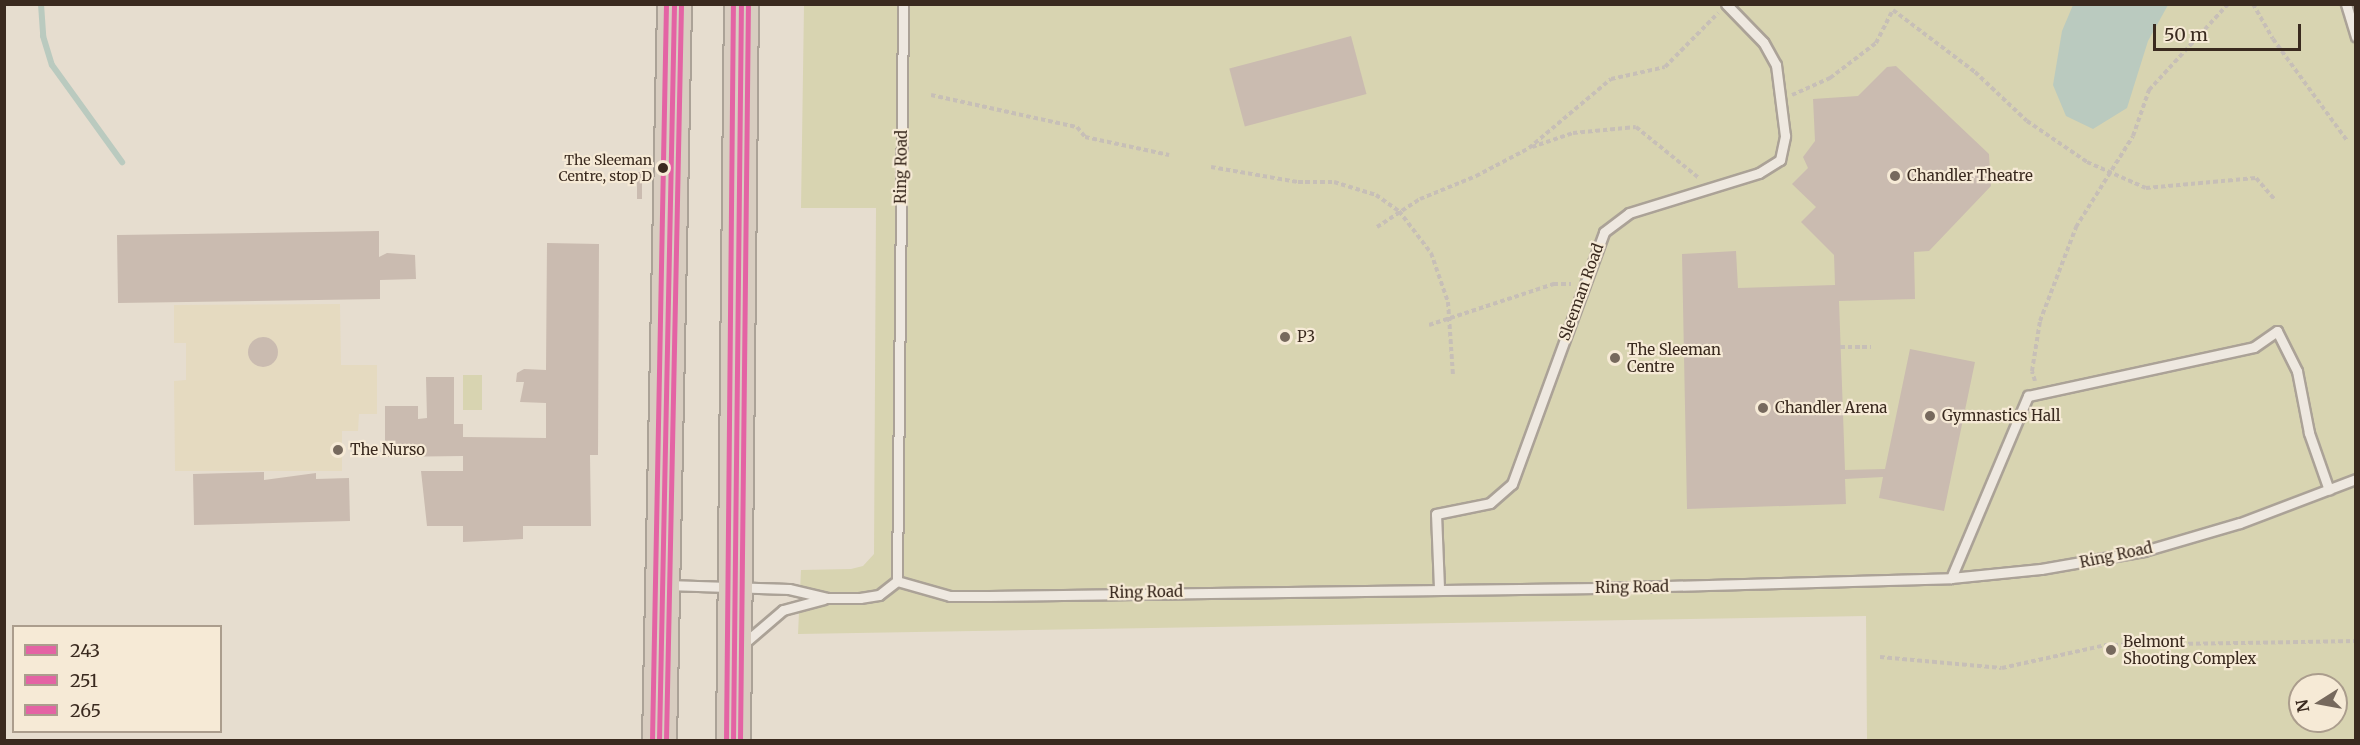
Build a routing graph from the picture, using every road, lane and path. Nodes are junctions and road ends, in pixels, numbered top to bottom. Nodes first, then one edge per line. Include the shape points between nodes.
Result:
1 (674, 4) edge
2 (741, 4) edge
3 (903, 4) edge
4 (1726, 4) edge
5 (2228, 4) edge
6 (2253, 4) edge
7 (2346, 4) edge
8 (2355, 37) edge
9 (931, 95) dead end
10 (1782, 96) junction
11 (2348, 142) dead end
12 (1529, 148) junction
13 (1169, 155) dead end
14 (1210, 167) dead end
15 (2110, 173) junction
16 (1707, 188) junction
17 (2276, 201) dead end
18 (1399, 212) junction
19 (1377, 227) dead end
20 (1591, 263) junction
21 (1450, 320) junction
22 (1429, 325) dead end
23 (1840, 347) dead end
24 (1871, 347) dead end
25 (1453, 375) dead end
26 (2038, 394) junction
27 (2355, 479) edge
28 (2329, 490) junction
29 (1951, 578) junction
30 (897, 581) junction
31 (661, 585) junction
32 (735, 587) junction
33 (1439, 588) junction
34 (827, 598) junction
35 (2355, 642) edge
36 (734, 652) junction
37 (1880, 657) dead end
38 (659, 741) edge
39 (733, 741) edge

1 - 31 highway
2 - 32 highway
3 - 30 lane, Ring Road
4 - 10 lane, Sleeman Road via 1770,51
4 - 12 path via 1665,67 1611,79
5 - 15 path via 2149,90 2133,136
6 - 11 path
7 - 8 lane
9 - 13 path via 1077,127 1085,137
10 - 15 path via 1800,94 1830,78 1876,43 1893,10 1921,27 2027,121
10 - 16 lane, Sleeman Road via 1784,145 1780,160 1759,173
12 - 16 path via 1573,133 1636,127 1693,170
12 - 18 path
14 - 18 path via 1298,182 1334,182 1376,195
15 - 17 path via 2146,188 2256,178
15 - 26 path via 2076,227 2040,321 2032,371
16 - 20 lane, Sleeman Road via 1617,219 1604,232
18 - 19 path
18 - 21 path via 1431,253
20 - 21 path via 1578,263 1570,285 1554,284
20 - 33 lane, Sleeman Road via 1512,484 1490,503 1436,514
21 - 22 path
21 - 25 path
23 - 24 path
26 - 28 lane via 2254,347 2277,331 2297,372 2305,418
26 - 29 lane via 2028,396 2020,410
27 - 28 lane, Ring Road
28 - 29 lane, Ring Road via 2240,523 2144,551 2075,564
29 - 33 lane, Ring Road
30 - 33 lane, Ring Road via 950,596
30 - 34 lane via 879,596
31 - 32 lane
31 - 38 highway
32 - 34 lane via 789,589
32 - 36 highway
34 - 36 lane via 783,610
35 - 37 path via 2106,645 2002,668
36 - 39 highway

